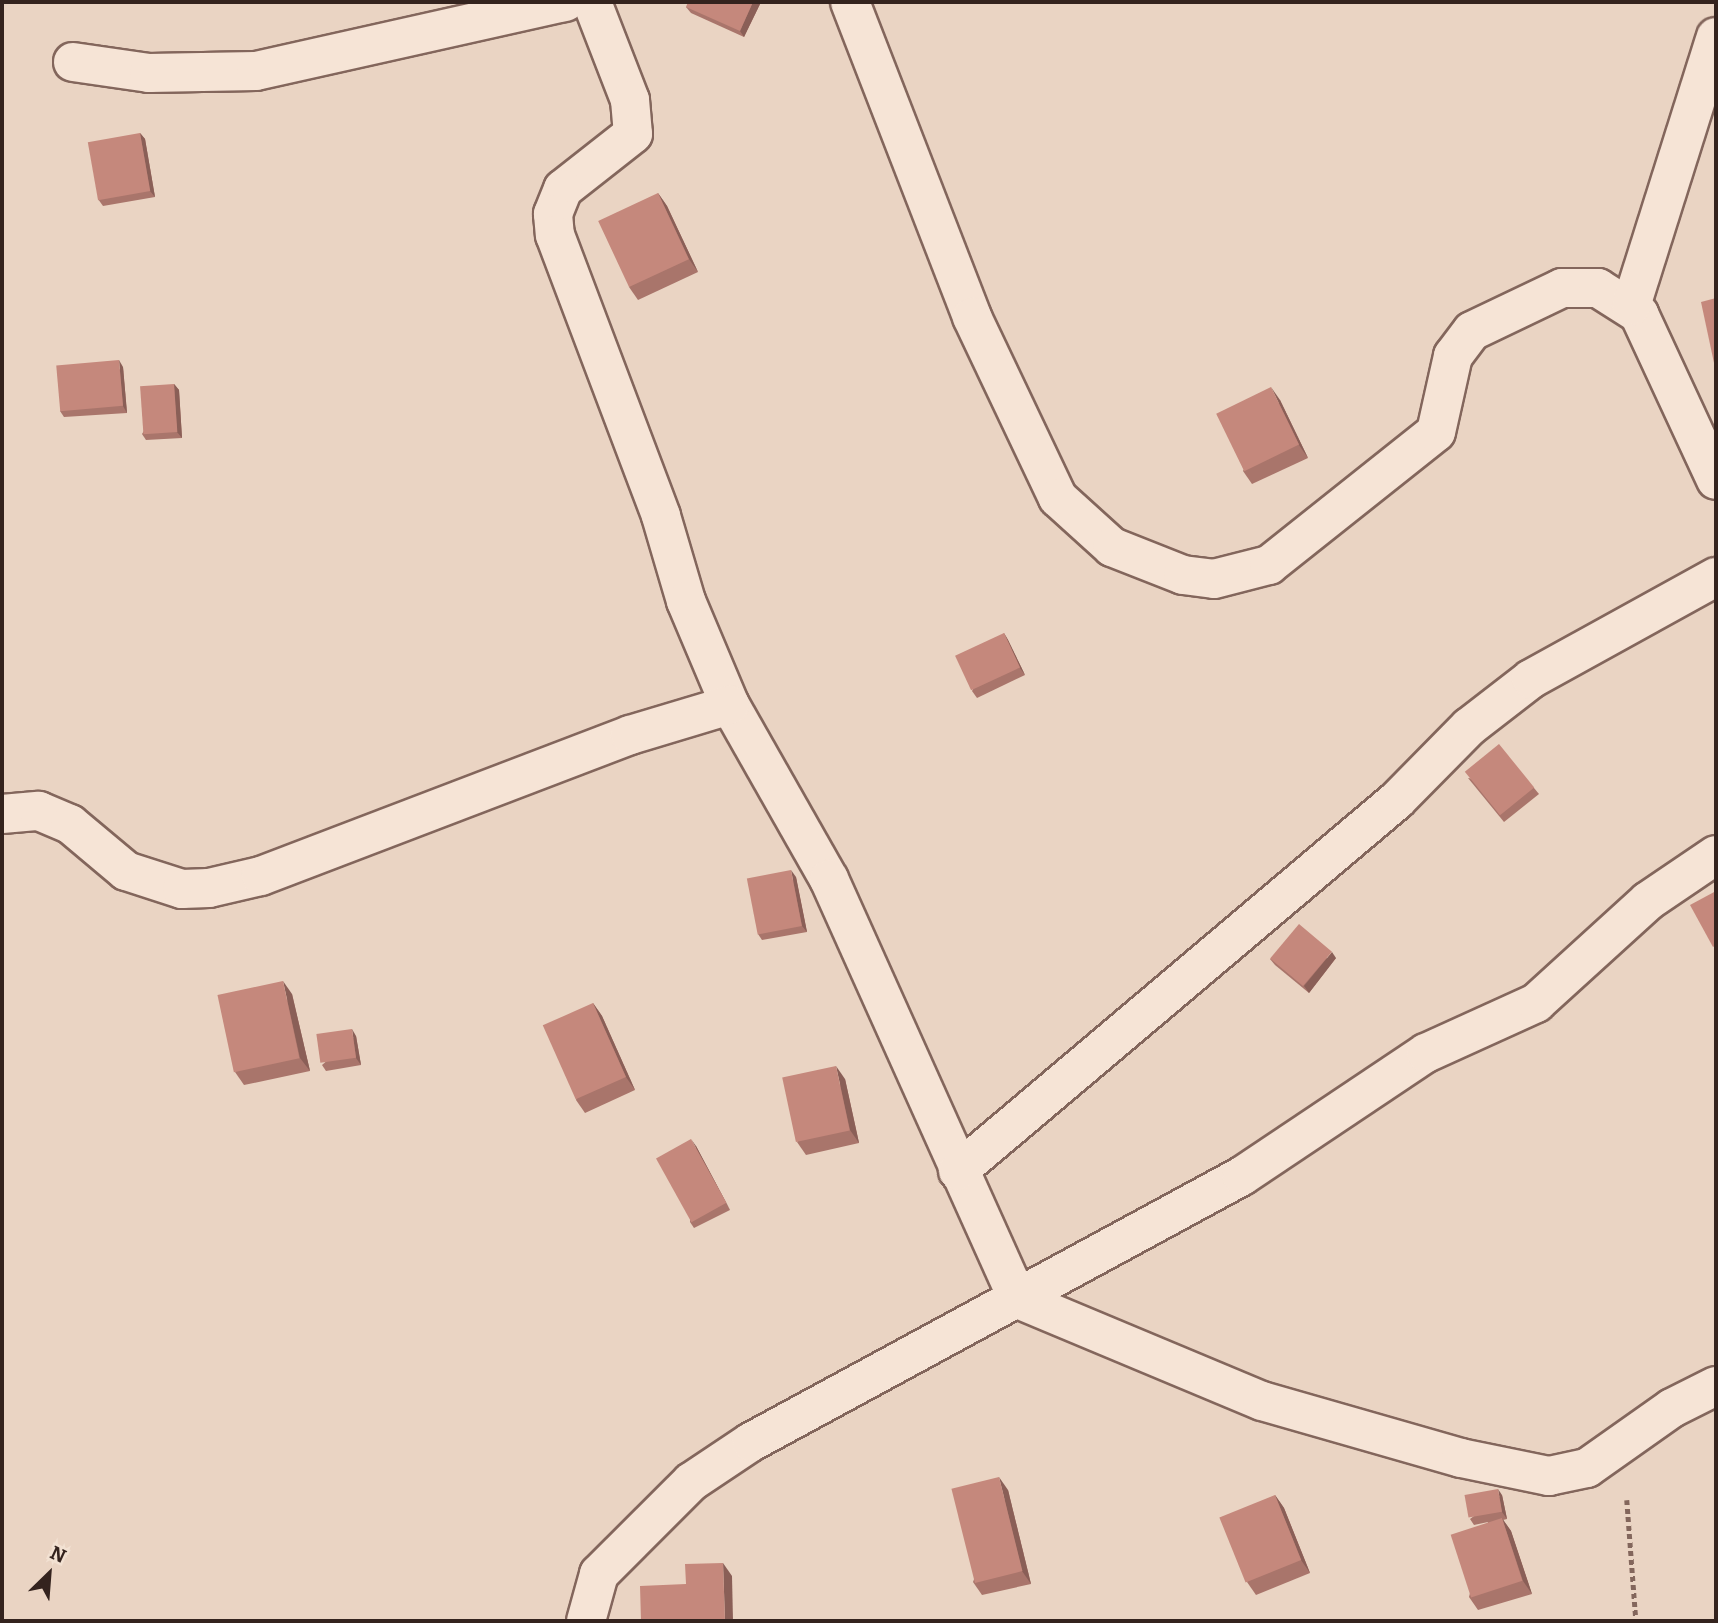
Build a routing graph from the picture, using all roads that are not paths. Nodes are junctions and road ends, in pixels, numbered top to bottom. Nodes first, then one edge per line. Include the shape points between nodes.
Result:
1 (565, 2) edge
2 (592, 2) edge
3 (850, 2) edge
4 (1716, 37) edge
5 (73, 62) dead end
6 (1631, 306) junction
7 (1716, 480) edge
8 (1716, 577) edge
9 (730, 705) junction
10 (2, 814) edge
11 (1716, 855) edge
12 (958, 1171) junction
13 (1018, 1299) junction
14 (1716, 1386) edge
15 (586, 1621) edge

1 - 5 street via 256,71 149,74
2 - 9 street via 630,100 633,134 563,189 552,224 661,516 686,601
3 - 6 street via 972,317 1058,498 1085,528 1145,562 1214,579 1269,565 1436,432 1453,356 1472,331 1562,288 1598,288
4 - 6 street
6 - 7 street
8 - 12 street via 1531,680 1469,727 1397,800
9 - 10 street via 630,735 261,876 209,888 182,889 126,871 70,824 39,811
9 - 12 street via 829,879
11 - 13 street via 1648,901 1536,1003 1426,1053 1242,1176
12 - 13 street
13 - 14 street via 1262,1401 1461,1458 1569,1476 1623,1447 1672,1408
13 - 15 street via 751,1442 691,1482 599,1574

